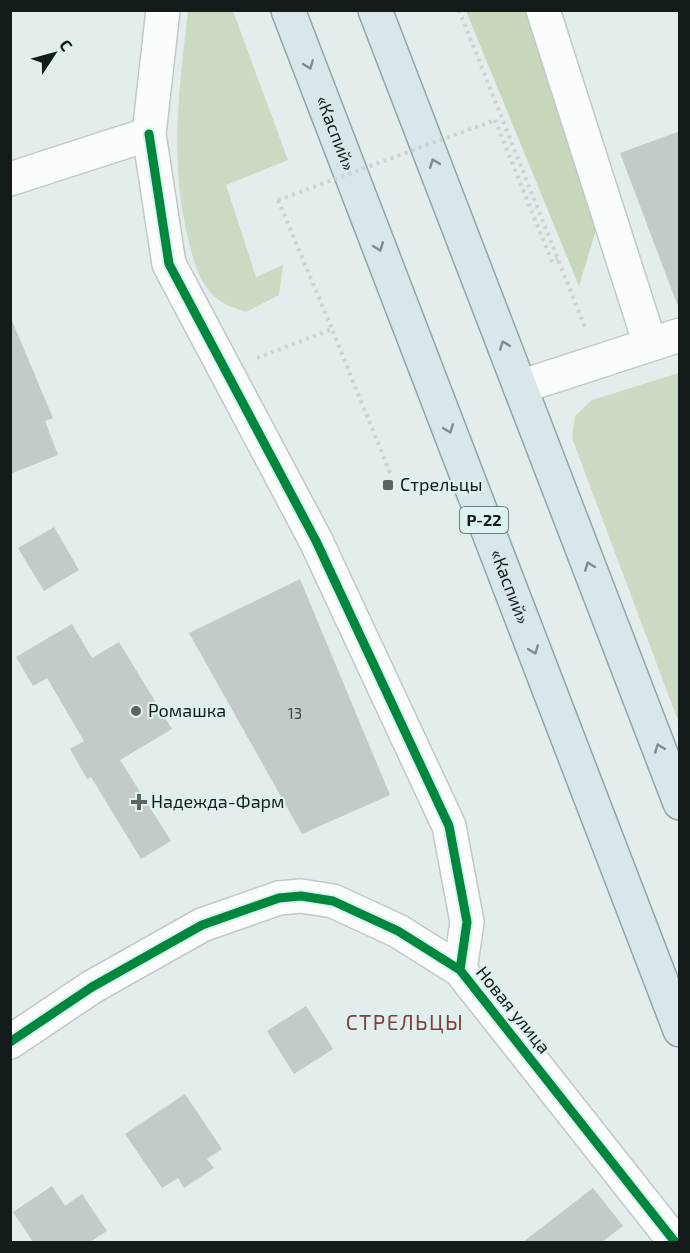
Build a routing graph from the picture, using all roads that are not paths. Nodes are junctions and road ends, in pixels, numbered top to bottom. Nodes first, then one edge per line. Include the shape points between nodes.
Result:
1 (163, 10) edge
2 (288, 10) edge
3 (375, 10) edge
4 (543, 10) edge
5 (149, 134) junction
6 (10, 179) edge
7 (665, 340) edge
8 (520, 387) junction
9 (680, 803) edge
10 (460, 970) junction
11 (680, 1030) edge
12 (10, 1042) edge
13 (675, 1242) edge

1 - 5 street
2 -> 11 main road, «Каспий» / Р-22
8 -> 3 main road
4 - 7 street
5 - 6 street
5 - 10 street via 169,264 316,541 449,826 467,922
7 - 8 street
9 -> 8 main road
10 - 12 street, Новая улица via 398,931 348,907 300,896 279,898 202,926 92,987
10 - 13 street, Новая улица

